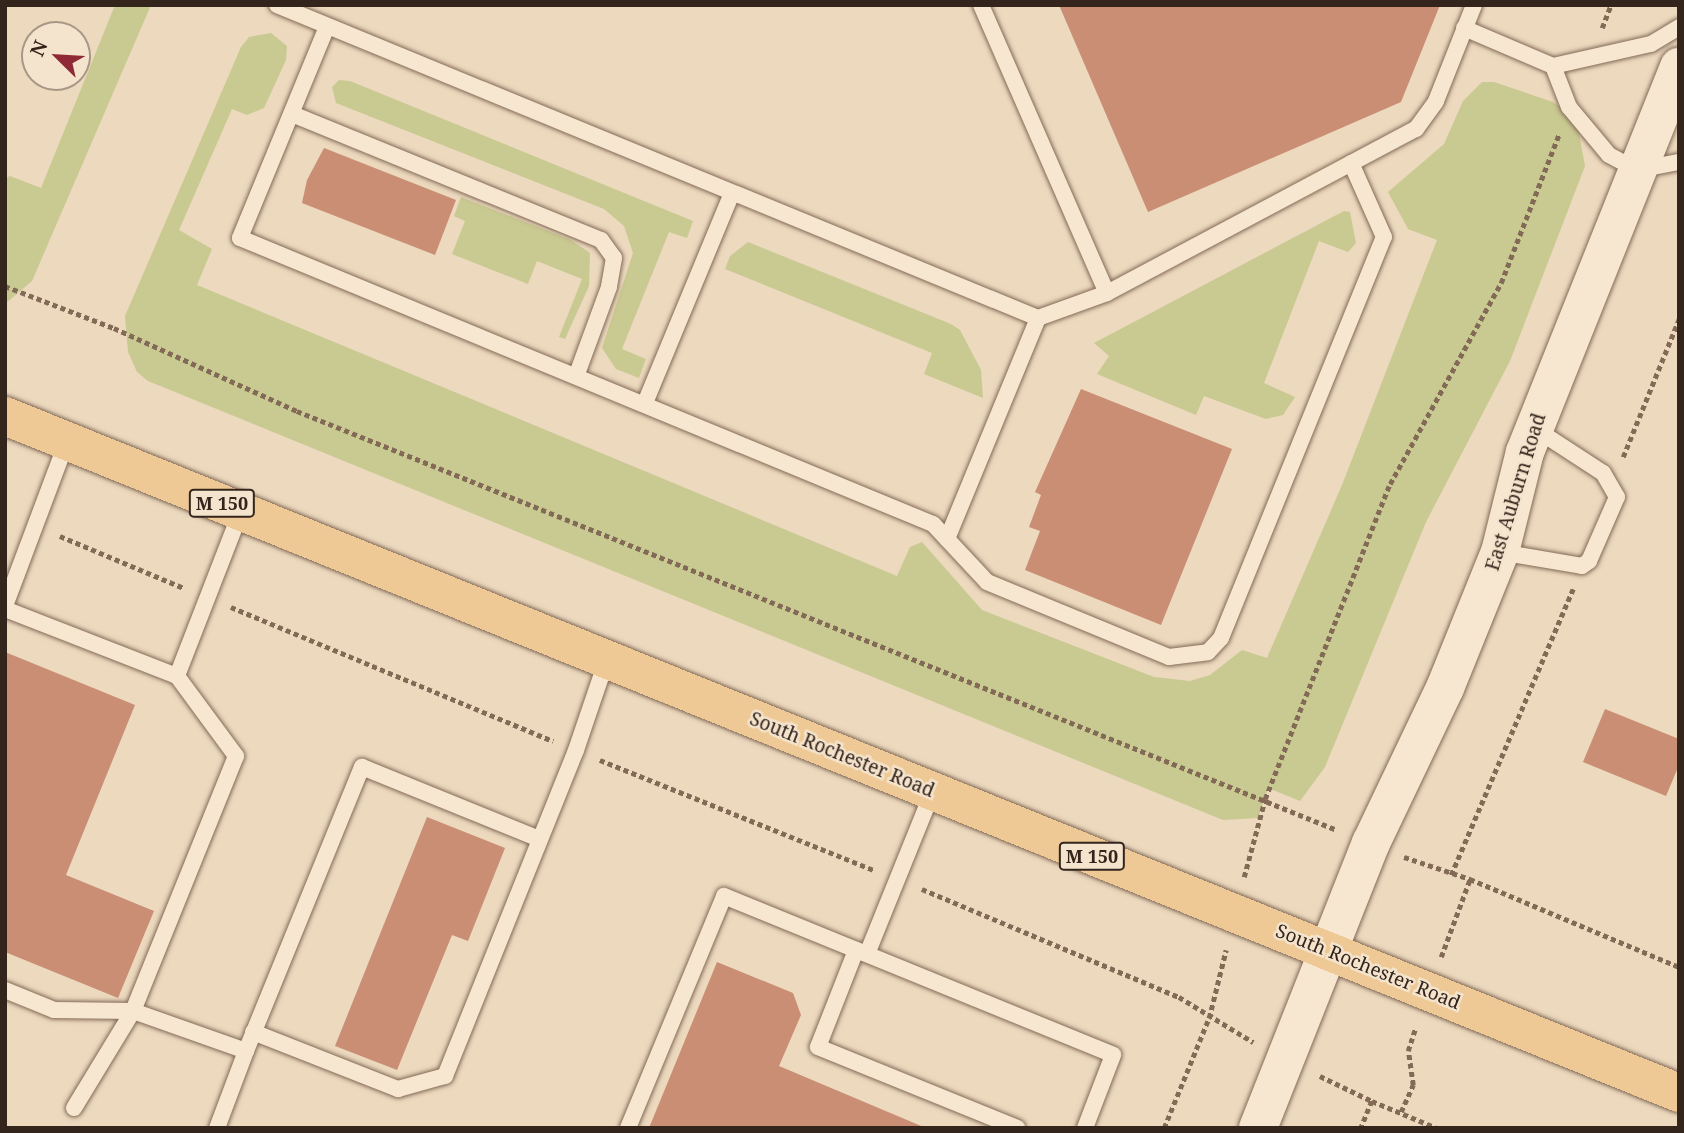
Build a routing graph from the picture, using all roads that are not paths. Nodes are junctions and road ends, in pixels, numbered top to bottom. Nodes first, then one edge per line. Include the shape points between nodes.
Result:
1 (277, 5) edge
2 (981, 5) edge
3 (1474, 5) edge
4 (1679, 27) edge
5 (1464, 28) junction
6 (326, 29) junction
7 (1553, 66) junction
8 (1679, 67) edge
9 (292, 114) junction
10 (1679, 162) edge
11 (1351, 163) junction
12 (1637, 170) junction
13 (732, 193) junction
14 (1107, 293) junction
15 (1038, 318) junction
16 (577, 374) junction
17 (645, 403) junction
18 (5, 416) edge
19 (1534, 428) junction
20 (67, 442) junction
21 (241, 510) junction
22 (947, 539) junction
23 (1500, 552) junction
24 (5, 608) edge
25 (607, 659) junction
26 (177, 676) junction
27 (933, 791) junction
28 (539, 839) junction
29 (862, 952) junction
30 (1329, 953) junction
31 (5, 990) edge
32 (133, 1011) junction
33 (253, 1032) junction
34 (246, 1051) junction
35 (1679, 1093) edge
36 (74, 1108) dead end
37 (216, 1128) edge
38 (628, 1128) edge
39 (1017, 1128) edge
40 (1085, 1128) edge
41 (1258, 1128) edge

1 - 6 lane
2 - 14 lane
3 - 5 lane
4 - 7 lane via 1651,44
5 - 7 lane
5 - 11 lane via 1436,101 1416,129
6 - 9 lane
6 - 13 lane
7 - 12 lane via 1569,107 1609,155
8 - 12 main road, East Auburn Road
9 - 16 lane via 601,240 614,258 609,287
9 - 16 lane via 240,238
10 - 12 lane
11 - 14 lane
11 - 22 lane via 1384,237 1221,638 1208,652 1169,657 987,582
12 - 19 main road, East Auburn Road
13 - 15 lane
13 - 17 lane
14 - 15 lane
15 - 22 lane
16 - 17 lane
17 - 22 lane via 933,524
18 - 20 main road, South Rochester Road / M 150
19 - 23 main road, East Auburn Road
19 - 23 lane via 1603,473 1617,497 1589,562 1582,566
20 - 21 main road, South Rochester Road / M 150
20 - 24 lane
21 - 25 main road, South Rochester Road / M 150
21 - 26 lane
23 - 30 main road, East Auburn Road via 1445,688 1371,844
24 - 26 lane
25 - 27 main road, South Rochester Road / M 150
25 - 28 lane
26 - 32 lane via 236,756
27 - 29 lane
27 - 30 main road, South Rochester Road / M 150
28 - 33 lane via 445,1076 398,1089
28 - 33 lane via 362,767
29 - 38 lane via 724,896
29 - 39 lane via 818,1047
29 - 40 lane via 1113,1055
30 - 35 main road, South Rochester Road / M 150
30 - 41 main road, East Auburn Road
31 - 32 lane via 54,1010
32 - 34 lane
32 - 36 lane
33 - 34 lane
34 - 37 lane

